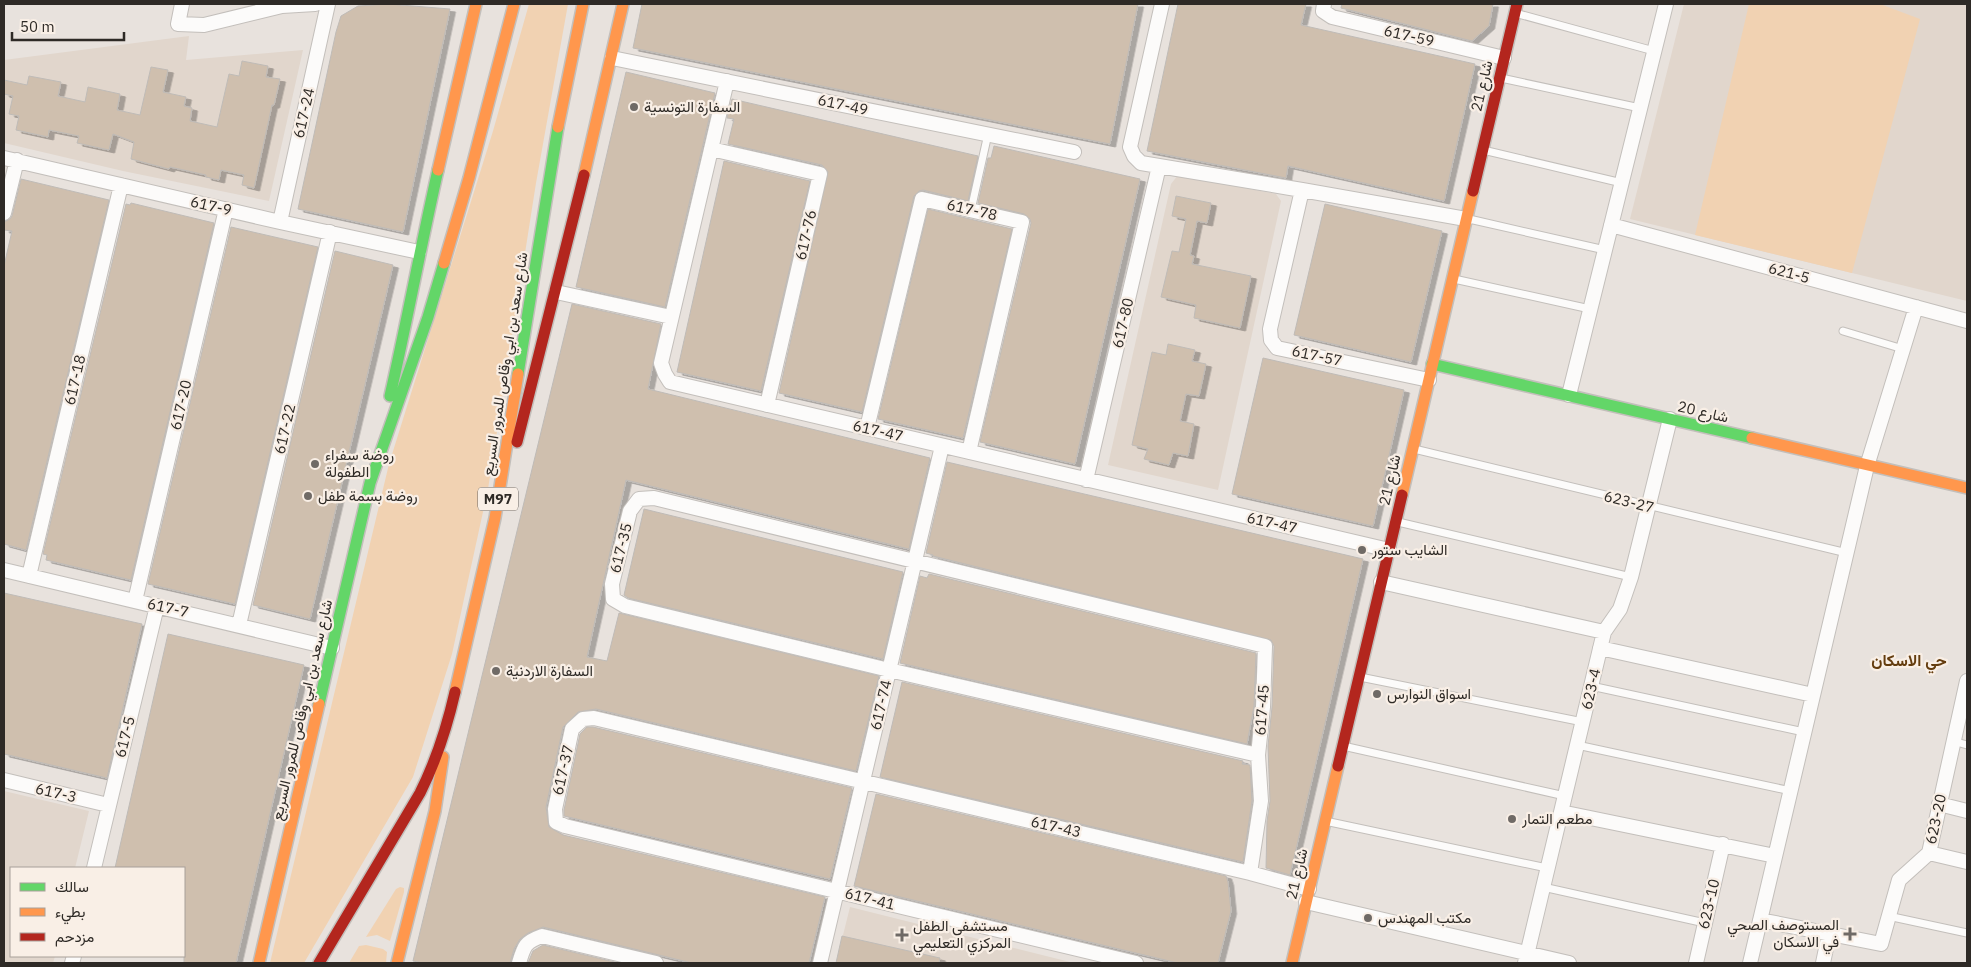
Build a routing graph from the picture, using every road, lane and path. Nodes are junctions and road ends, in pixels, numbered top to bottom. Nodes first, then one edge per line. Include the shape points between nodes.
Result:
1 (182, 4) edge
2 (315, 4) edge
3 (328, 4) edge
4 (476, 4) edge
5 (514, 4) edge
6 (583, 4) edge
7 (623, 4) edge
8 (1162, 4) edge
9 (1324, 4) edge
10 (1666, 4) edge
11 (282, 5) edge
12 (1516, 8) edge
13 (1654, 51) junction
14 (612, 58) junction
15 (1504, 58) junction
16 (1500, 78) junction
17 (727, 81) junction
18 (1640, 108) junction
19 (988, 134) junction
20 (711, 150) junction
21 (1483, 150) junction
22 (1074, 152) dead end
23 (10, 159) edge
24 (1159, 166) junction
25 (1622, 183) junction
26 (121, 185) junction
27 (1302, 190) junction
28 (226, 209) junction
29 (971, 210) junction
30 (4, 214) edge
31 (1466, 219) junction
32 (280, 222) junction
33 (1611, 225) junction
34 (330, 232) junction
35 (1605, 250) junction
36 (420, 252) junction
37 (1452, 279) junction
38 (556, 292) junction
39 (1916, 307) junction
40 (1590, 309) junction
41 (671, 317) junction
42 (1967, 321) edge
43 (1843, 331) dead end
44 (1903, 349) junction
45 (1432, 364) junction
46 (1429, 380) junction
47 (1569, 395) junction
48 (767, 405) junction
49 (1670, 419) junction
50 (867, 428) junction
51 (942, 446) junction
52 (1413, 448) junction
53 (969, 452) junction
54 (1867, 466) junction
55 (1086, 480) junction
56 (370, 483) junction
57 (1967, 488) edge
58 (1648, 507) junction
59 (495, 518) junction
60 (1395, 521) junction
61 (1389, 550) junction
62 (1846, 553) junction
63 (916, 560) junction
64 (4, 570) edge
65 (29, 576) junction
66 (1631, 577) junction
67 (1381, 582) junction
68 (135, 601) junction
69 (157, 606) junction
70 (240, 626) junction
71 (1604, 632) junction
72 (332, 648) junction
73 (1600, 648) junction
74 (889, 670) junction
75 (1360, 676) junction
76 (1967, 685) edge
77 (1591, 686) junction
78 (1813, 695) junction
79 (449, 718) junction
80 (1582, 722) junction
81 (1804, 732) junction
82 (1953, 741) junction
83 (1577, 745) junction
84 (1967, 745) edge
85 (1343, 746) junction
86 (1258, 755) junction
87 (4, 780) edge
88 (863, 782) junction
89 (1791, 791) junction
90 (1565, 796) junction
91 (1939, 804) junction
92 (108, 805) junction
93 (1967, 811) edge
94 (1561, 812) junction
95 (1325, 821) junction
96 (1723, 844) junction
97 (1929, 853) junction
98 (1775, 856) junction
99 (1967, 862) edge
100 (94, 867) edge
101 (1547, 868) junction
102 (1250, 873) junction
103 (1543, 886) junction
104 (837, 891) junction
105 (1308, 895) junction
106 (1888, 916) junction
107 (1760, 920) junction
108 (1705, 923) junction
109 (1967, 933) edge
110 (1829, 934) junction
111 (1526, 958) edge
112 (258, 963) edge
113 (319, 963) edge
114 (398, 963) edge
115 (519, 963) edge
116 (656, 963) edge
117 (820, 963) edge
118 (1136, 963) edge
119 (1292, 963) edge
120 (1569, 963) edge
121 (1696, 963) edge
122 (1750, 963) edge
123 (1823, 963) edge

1 - 11 street via 178,24 204,25
2 - 11 street
3 - 32 street, 617-24
4 - 36 main road
5 - 56 main road, شارع سعد بن ابي وقاص للمرور السريع via 469,178 428,317
6 - 59 main road, شارع سعد بن ابي وقاص للمرور السريع / M97 via 559,119
7 - 14 main road
8 - 24 street via 1130,147 1141,163
9 - 15 street, 617-59 via 1322,11 1332,17
10 - 13 street
12 - 13 lane
12 - 15 main road, شارع 21
13 - 18 street
14 - 17 street, 617-49
14 - 38 main road
15 - 16 main road, شارع 21
16 - 18 lane
16 - 21 main road, شارع 21
17 - 19 street, 617-49
17 - 20 street, 617-47
18 - 25 street
19 - 22 street, 617-49
19 - 29 lane
20 - 41 street, 617-47
20 - 48 street, 617-76 via 820,174
21 - 25 lane
21 - 31 main road, شارع 21
23 - 26 street, 617-9
23 - 30 street
24 - 27 street
24 - 55 street, 617-80
25 - 33 street
26 - 28 street, 617-9
26 - 65 street, 617-18
27 - 31 street
27 - 46 street, 617-57 via 1270,329 1271,340 1277,348
28 - 32 street, 617-9
28 - 68 street, 617-20
29 - 50 street, 617-78 via 922,199
29 - 53 street, 617-78 via 1022,222
31 - 35 lane
31 - 37 main road, شارع 21
32 - 34 street, 617-9
33 - 35 street
33 - 39 street, 621-5
34 - 36 street, 617-9
34 - 70 street, 617-22
35 - 40 street
36 - 56 main road
37 - 40 lane
37 - 45 main road, شارع 21
38 - 41 street
38 - 59 main road
39 - 42 street, 621-5
39 - 44 street
40 - 47 street
41 - 48 street, 617-47 via 661,363 670,382
43 - 44 lane
44 - 54 street
45 - 46 main road, شارع 21
45 - 47 main road, شارع 20
46 - 52 main road, شارع 21
47 - 49 main road, شارع 20
48 - 50 street, 617-47
49 - 54 main road, شارع 20
49 - 58 street, 623-4
50 - 51 street, 617-47
51 - 53 street, 617-47
51 - 63 street, 617-74
52 - 58 lane, 623-27
52 - 60 main road, شارع 21
53 - 55 street, 617-47
54 - 57 main road, شارع 20
54 - 62 street
55 - 61 street, 617-47
56 - 72 main road, شارع سعد بن ابي وقاص للمرور السريع
58 - 62 lane, 623-27
58 - 66 street, 623-4
59 - 79 main road, شارع سعد بن ابي وقاص للمرور السريع / M97
60 - 61 main road, شارع 21
60 - 66 lane
61 - 67 main road, شارع 21
62 - 78 street
63 - 74 street, 617-74
63 - 74 street, 617-35 via 654,498 639,498 630,511 612,584 613,599 625,606
63 - 86 street, 617-45 via 1266,646
64 - 65 street, 617-7
65 - 68 street, 617-7
66 - 71 street, 623-4 via 1620,609
67 - 71 street
67 - 75 main road, شارع 21
68 - 69 street, 617-7
69 - 70 street, 617-7
69 - 92 street, 617-5
70 - 72 street, 617-7
71 - 73 street, 623-4
72 - 112 main road, شارع سعد بن ابي وقاص للمرور السريع
73 - 77 street, 623-4
73 - 78 street
74 - 86 street, 617-45
74 - 88 street, 617-74
75 - 80 lane
75 - 85 main road, شارع 21
76 - 82 street, 623-20
77 - 80 street, 623-4
77 - 81 lane
78 - 81 street
79 - 113 main road, شارع سعد بن ابي وقاص للمرور السريع / M97 via 432,769 420,793
79 - 114 main road via 435,811
80 - 83 street, 623-4
81 - 89 street
82 - 84 lane
82 - 91 street, 623-20
83 - 89 lane
83 - 90 street, 623-4
85 - 90 lane
85 - 95 main road, شارع 21
86 - 102 street via 1261,801
87 - 92 street, 617-3
88 - 102 street, 617-43
88 - 104 street, 617-74
88 - 104 street, 617-37 via 594,718 583,720 572,729 554,809 556,822
89 - 98 street
90 - 94 street, 623-4
91 - 93 street
91 - 97 street, 623-20
92 - 100 street, 617-5
94 - 96 street
94 - 101 street, 623-4
95 - 101 lane
95 - 105 main road, شارع 21
96 - 98 street
96 - 108 street, 623-10
97 - 99 street
97 - 106 street, 623-20 via 1898,880
98 - 107 street
101 - 103 street, 623-4
102 - 105 street, 617-43
103 - 108 lane
103 - 111 street, 623-4
104 - 117 street, 617-74
104 - 118 street, 617-41
105 - 111 street, 617-43
105 - 119 main road, شارع 21
106 - 109 lane
106 - 110 street, 623-20 via 1881,944
107 - 110 street
107 - 122 street
108 - 121 street, 623-10
110 - 123 street
111 - 120 street, 617-43
115 - 116 street via 529,940 542,936

